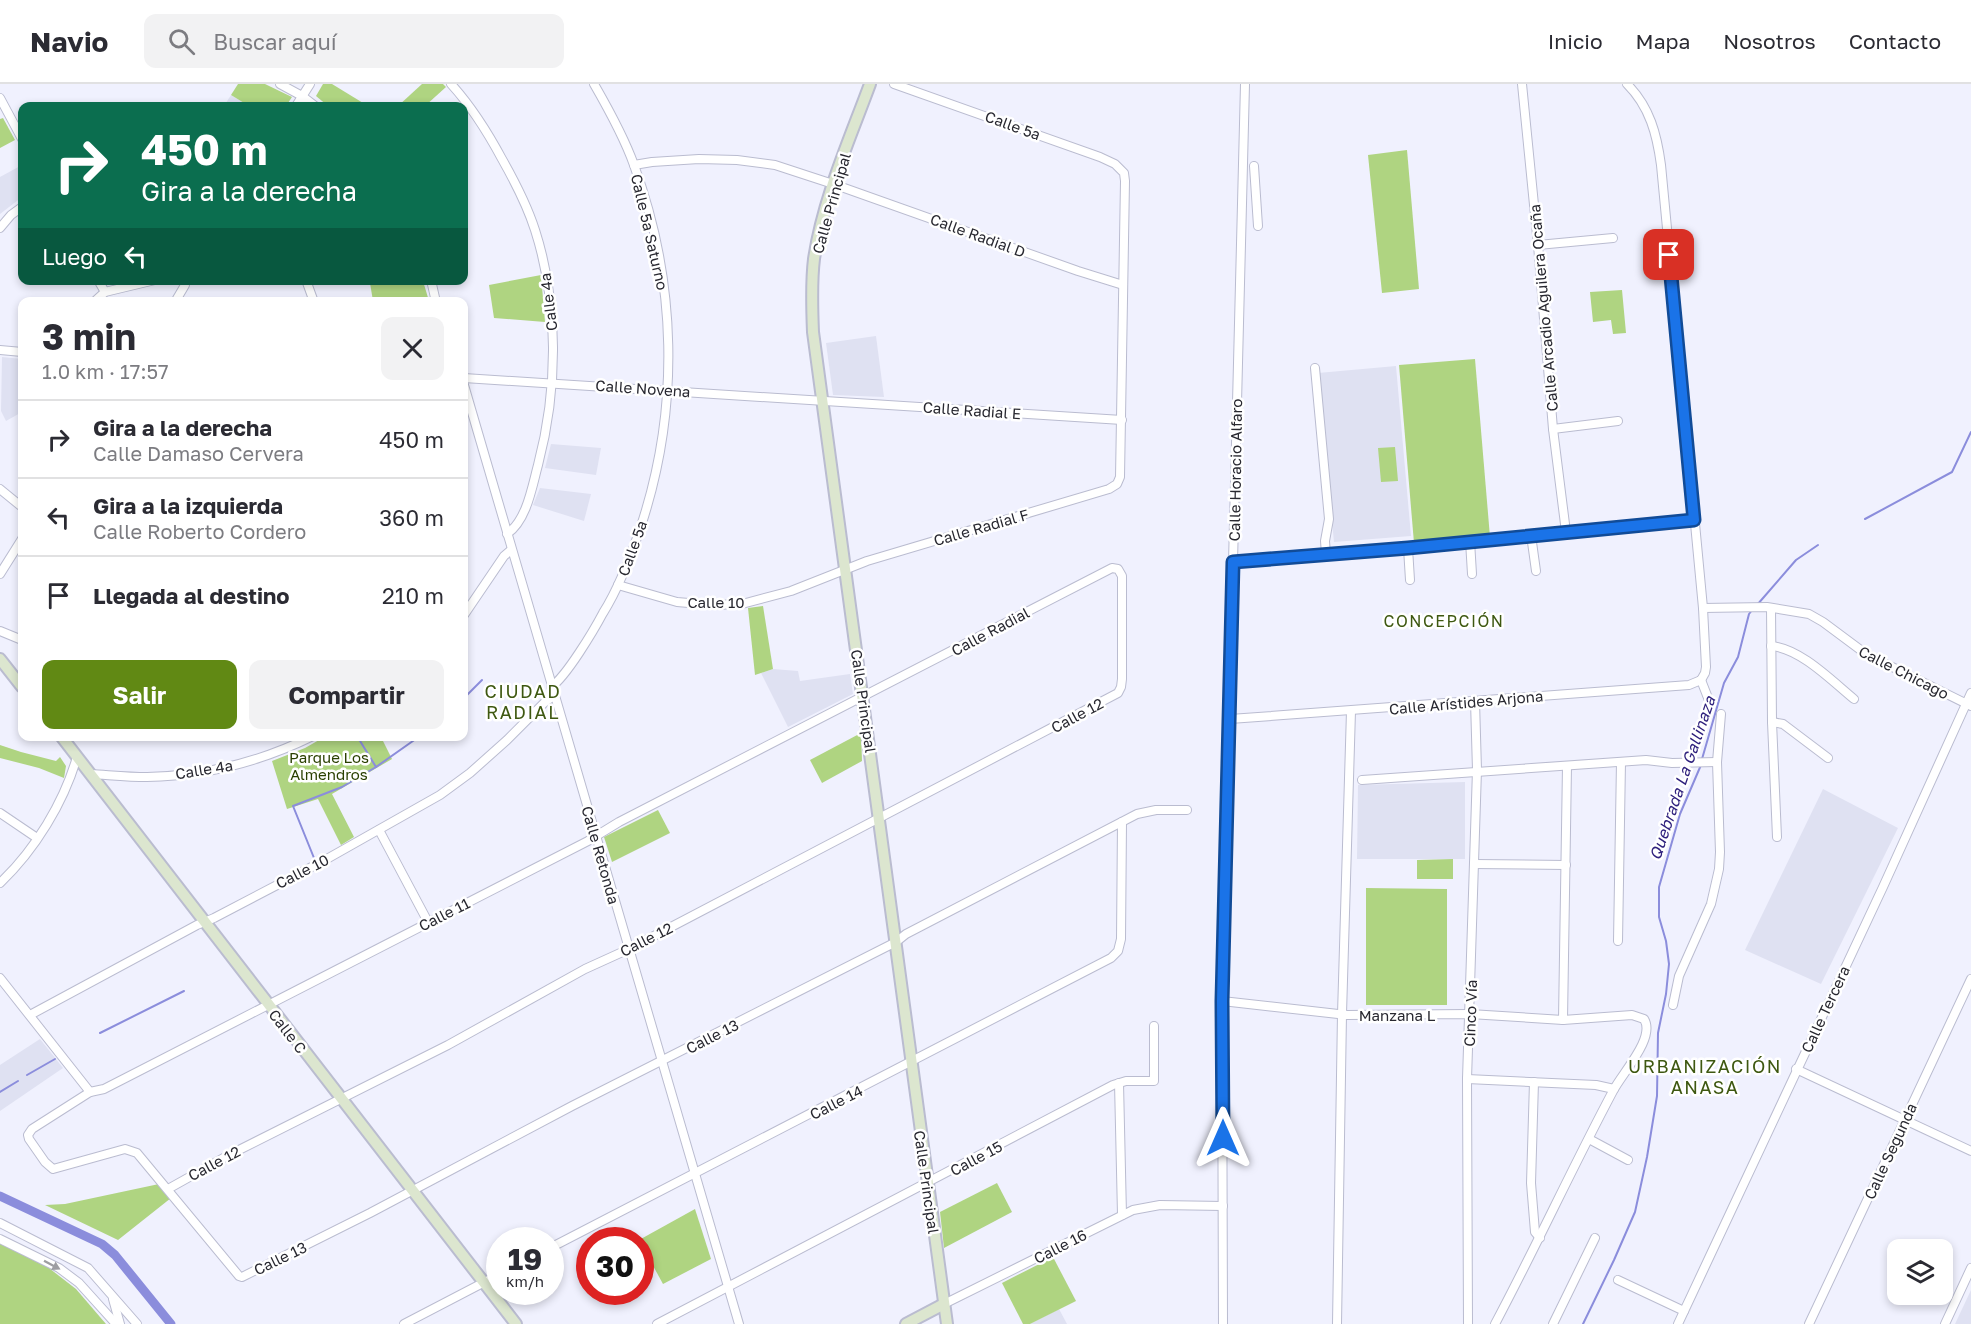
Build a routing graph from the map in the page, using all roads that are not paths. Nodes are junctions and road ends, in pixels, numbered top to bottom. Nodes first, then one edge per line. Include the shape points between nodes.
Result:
1 (280, 84) edge
2 (310, 84) edge
3 (451, 84) edge
4 (594, 84) edge
5 (870, 84) edge
6 (894, 84) edge
7 (1245, 84) edge
8 (1522, 84) edge
9 (1627, 84) edge
10 (302, 96) junction
11 (0, 98) edge
12 (298, 102) edge
13 (310, 102) edge
14 (467, 102) edge
15 (468, 103) edge
16 (18, 132) edge
17 (634, 165) junction
18 (1254, 166) dead end
19 (1243, 177) junction
20 (1254, 177) junction
21 (833, 184) junction
22 (18, 210) edge
23 (1258, 226) dead end
24 (0, 228) edge
25 (1613, 238) dead end
26 (1538, 245) junction
27 (101, 285) edge
28 (134, 285) edge
29 (1123, 285) junction
30 (105, 292) junction
31 (100, 297) edge
32 (0, 350) edge
33 (18, 352) edge
34 (1315, 368) dead end
35 (468, 378) edge
36 (552, 382) junction
37 (669, 390) junction
38 (468, 399) edge
39 (823, 401) junction
40 (1122, 420) junction
41 (1618, 422) dead end
42 (1553, 429) junction
43 (0, 489) edge
44 (18, 504) edge
45 (1694, 520) junction
46 (1566, 532) junction
47 (507, 534) junction
48 (1532, 535) junction
49 (1470, 541) junction
50 (18, 545) edge
51 (1408, 548) junction
52 (511, 550) junction
53 (1326, 554) junction
54 (1233, 562) junction
55 (846, 570) junction
56 (1536, 571) dead end
57 (0, 574) edge
58 (1472, 574) dead end
59 (1410, 580) dead end
60 (618, 585) junction
61 (1702, 608) junction
62 (1769, 608) junction
63 (468, 609) edge
64 (0, 631) edge
65 (18, 638) edge
66 (1772, 645) junction
67 (0, 658) edge
68 (1701, 680) junction
69 (18, 682) edge
70 (551, 687) junction
71 (1121, 687) joint
72 (1971, 693) edge
73 (554, 696) junction
74 (864, 698) junction
75 (1854, 699) dead end
76 (1475, 701) junction
77 (1710, 703) dead end
78 (1969, 705) edge
79 (1351, 711) junction
80 (1721, 714) dead end
81 (1230, 719) junction
82 (1772, 722) junction
83 (65, 741) edge
84 (302, 741) edge
85 (77, 757) junction
86 (1828, 758) dead end
87 (1621, 762) junction
88 (1713, 762) junction
89 (1567, 766) junction
90 (1477, 770) junction
91 (91, 774) junction
92 (1362, 780) dead end
93 (1187, 810) dead end
94 (0, 813) edge
95 (880, 818) junction
96 (1122, 822) junction
97 (379, 830) junction
98 (596, 836) junction
99 (1777, 837) dead end
100 (37, 838) junction
101 (1474, 864) junction
102 (1566, 865) junction
103 (0, 883) edge
104 (205, 922) junction
105 (428, 922) junction
106 (1618, 941) dead end
107 (896, 942) junction
108 (629, 949) junction
109 (0, 978) edge
110 (1971, 979) edge
111 (1222, 1001) junction
112 (268, 1004) junction
113 (1673, 1005) dead end
114 (1348, 1014) junction
115 (1470, 1014) junction
116 (30, 1015) junction
117 (1563, 1020) junction
118 (1154, 1026) dead end
119 (663, 1060) junction
120 (912, 1062) junction
121 (1796, 1069) junction
122 (1467, 1079) junction
123 (1534, 1082) junction
124 (1119, 1083) junction
125 (1614, 1089) junction
126 (90, 1092) junction
127 (340, 1097) junction
128 (1905, 1120) junction
129 (1589, 1139) junction
130 (1971, 1151) edge
131 (1628, 1160) dead end
132 (695, 1175) junction
133 (927, 1184) junction
134 (168, 1189) junction
135 (412, 1190) junction
136 (1223, 1206) junction
137 (1122, 1215) junction
138 (0, 1223) edge
139 (1540, 1238) junction
140 (1595, 1238) dead end
141 (0, 1239) edge
142 (564, 1241) edge
143 (1971, 1268) edge
144 (1618, 1280) dead end
145 (485, 1282) junction
146 (728, 1286) junction
147 (108, 1290) junction
148 (944, 1304) junction
149 (1684, 1311) junction
150 (118, 1324) edge
151 (137, 1324) edge
152 (404, 1324) edge
153 (516, 1324) edge
154 (657, 1324) edge
155 (739, 1324) edge
156 (906, 1324) edge
157 (947, 1324) edge
158 (1223, 1324) edge
159 (1337, 1324) edge
160 (1468, 1324) edge
161 (1495, 1324) edge
162 (1553, 1324) edge
163 (1678, 1324) edge
164 (1809, 1324) edge
165 (1945, 1324) edge

1 - 10 street
2 - 10 street
3 - 14 street, Calle 4a
4 - 17 street, Calle 5a Saturno
5 - 21 street, Calle Principal
6 - 29 street, Calle 5a via 1100,157 1121,169 1125,177
7 - 19 street, Calle Horacio Alfaro
8 - 26 street, Calle Arcadio Aguilera Ocaña
9 - 45 street via 1645,108 1657,139
10 - 12 street
10 - 13 street
11 - 16 street
15 - 36 street, Calle 4a via 519,190 535,230 548,283
17 - 21 street, Calle Radial D via 737,160 775,165
17 - 37 street, Calle 5a Saturno via 664,283
18 - 20 street
19 - 20 street
19 - 54 street, Calle Horacio Alfaro
20 - 23 street
21 - 29 street, Calle Radial D
21 - 39 street, Calle Principal via 812,279 813,332
22 - 24 street
25 - 26 street
26 - 42 street, Calle Arcadio Aguilera Ocaña
27 - 30 street
28 - 30 street
29 - 40 street
30 - 31 street
32 - 33 street
34 - 53 street via 1329,519
35 - 36 street, Calle Novena
36 - 37 street, Calle Novena
36 - 47 street, Calle 4a via 544,443 532,487 515,528
37 - 39 street, Calle Novena
37 - 60 street, Calle 5a via 655,477
38 - 47 street, Calle Retonda
39 - 40 street, Calle Radial E
39 - 55 street, Calle Principal
40 - 55 street, Calle Radial F via 1120,477 1109,489
41 - 42 street
42 - 46 street, Calle Arcadio Aguilera Ocaña
43 - 44 street
45 - 46 street
45 - 61 street
46 - 48 street
47 - 52 street, Calle Retonda
48 - 49 street
48 - 56 street
49 - 51 street
49 - 58 street
50 - 57 street
51 - 53 street
51 - 59 street
52 - 63 street
52 - 70 street, Calle Retonda
53 - 54 street
54 - 81 street, Calle Horacio Alfaro
55 - 60 street, Calle 10 via 780,595 742,604 677,602
55 - 74 street, Calle Principal
60 - 70 street, Calle 5a via 590,635
61 - 62 street, Calle Chicago
61 - 68 street via 1706,667
62 - 66 street
62 - 78 street, Calle Chicago via 1809,614 1866,654
64 - 65 street
66 - 75 street via 1804,659
66 - 82 street
67 - 69 street
68 - 76 street, Calle Arístides Arjona via 1689,685
68 - 77 street
70 - 73 street, Calle Retonda
71 - 74 street, Calle Radial via 1122,576 1118,568 1105,571
71 - 95 street, Calle 12 via 1111,697
72 - 78 street, Calle Tercera
73 - 97 street, Calle 10 via 470,773
73 - 98 street, Calle Retonda
74 - 95 street, Calle Principal
74 - 98 street, Calle 11
76 - 79 street, Calle Arístides Arjona
76 - 90 street, Cinco Vía
78 - 121 street, Calle Tercera
79 - 81 street, Calle Arístides Arjona
79 - 114 street
80 - 88 street
81 - 111 street, Calle Horacio Alfaro
82 - 86 street via 1783,724
82 - 99 street
83 - 85 street, Calle C
84 - 91 street, Calle 4a via 279,752 207,771 147,777
85 - 91 street, Calle C
85 - 100 street via 70,783
87 - 88 street
87 - 89 street
87 - 106 street
88 - 113 street via 1719,869 1710,904 1678,976
89 - 90 street
89 - 102 street
90 - 92 street
90 - 101 street, Cinco Vía
91 - 104 street, Calle C
93 - 96 street, Calle 13 via 1145,812
94 - 100 street
95 - 107 street, Calle Principal
95 - 108 street, Calle 12
96 - 107 street, Calle 13
96 - 120 street, Calle 14 via 1118,951
97 - 104 street, Calle 10
97 - 105 street
98 - 105 street, Calle 11
98 - 108 street, Calle Retonda
100 - 103 street
101 - 102 street
101 - 115 street, Cinco Vía
102 - 117 street
104 - 112 street, Calle C
104 - 116 street, Calle 10
105 - 112 street, Calle 11
107 - 119 street, Calle 13
107 - 120 street, Calle Principal
108 - 119 street, Calle Retonda
108 - 127 street, Calle 12
109 - 116 street
110 - 128 street, Calle Segunda
111 - 114 street, Manzana L
111 - 136 street, Calle Horacio Alfaro
112 - 126 street, Calle 11 via 104,1089
112 - 127 street, Calle C
114 - 115 street, Manzana L
114 - 159 street
115 - 117 street, Manzana L
115 - 122 street, Cinco Vía
116 - 126 street
117 - 125 street, Manzana L via 1632,1015 1644,1019 1647,1028 1643,1043
118 - 124 street, Calle 15 via 1154,1080
119 - 132 street, Calle Retonda
119 - 135 street, Calle 13
120 - 132 street, Calle 14
120 - 133 street, Calle Principal
121 - 128 street
121 - 149 street, Calle Tercera
122 - 123 street
122 - 160 street, Cinco Vía
123 - 125 street
123 - 139 street via 1531,1183 1535,1232
124 - 133 street, Calle 15
124 - 137 street
125 - 129 street
126 - 134 street, Calle 11 via 28,1135 45,1162 53,1169 130,1149
127 - 134 street, Calle 12
127 - 135 street, Calle C
128 - 130 street
128 - 164 street, Calle Segunda
129 - 131 street
129 - 139 street
132 - 142 street, Calle 14
132 - 146 street, Calle Retonda
133 - 146 street, Calle 15
133 - 148 street, Calle Principal
134 - 135 street, Calle 13 via 240,1277
135 - 145 street, Calle C
136 - 137 street, Calle 16 via 1148,1206
136 - 158 street, Calle Horacio Alfaro
137 - 148 street, Calle 16
138 - 147 street via 88,1268
139 - 161 street
140 - 162 street
141 -> 150 street via 59,1268
143 - 165 street
144 - 149 street
145 - 152 street
145 - 153 street, Calle C
146 - 154 street, Calle 15
146 - 155 street, Calle Retonda
147 - 150 street via 117,1309
147 - 151 street
148 - 156 street, Calle 16
148 - 157 street, Calle Principal
149 - 163 street, Calle Tercera

